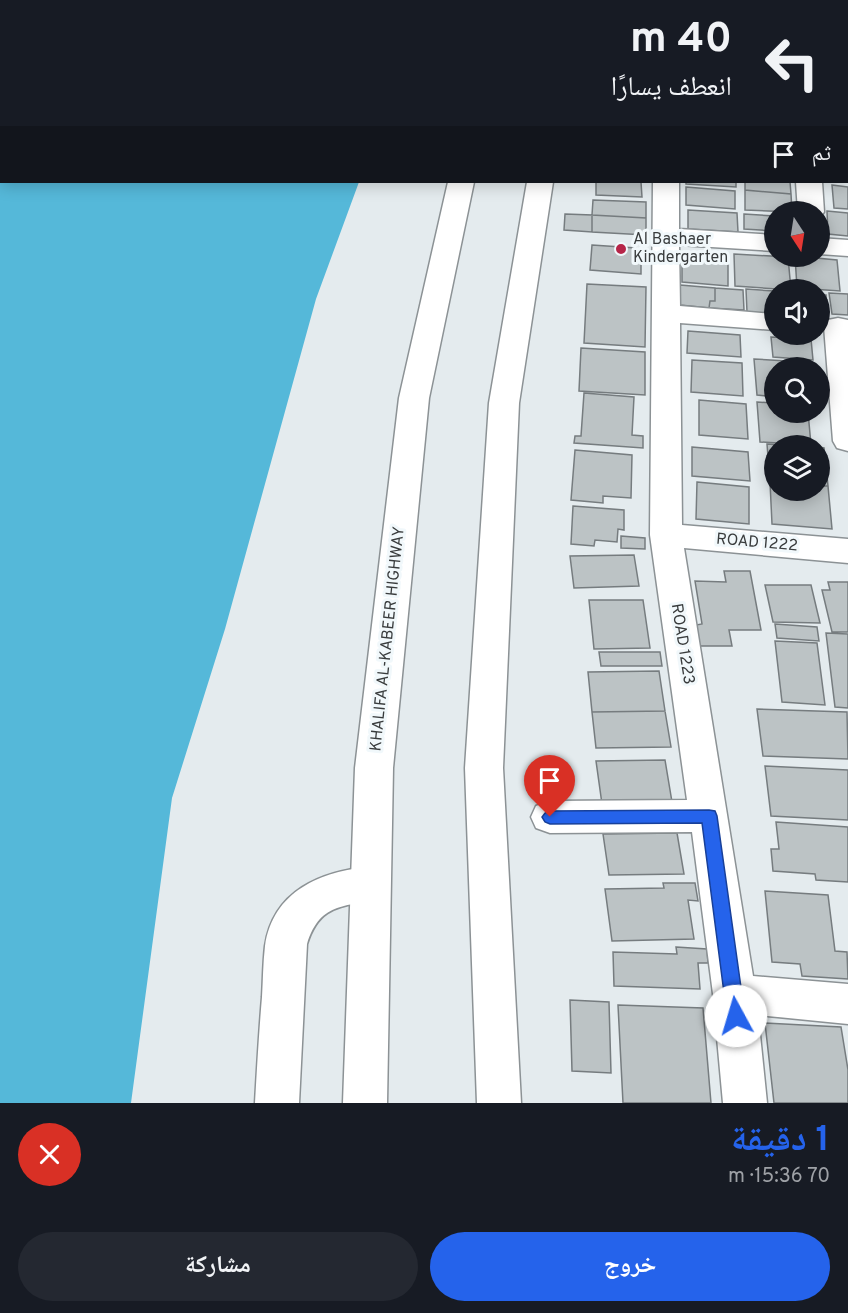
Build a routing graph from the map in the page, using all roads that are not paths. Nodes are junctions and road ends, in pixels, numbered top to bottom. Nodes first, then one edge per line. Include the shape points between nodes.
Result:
1 (461, 183) edge
2 (540, 183) edge
3 (666, 183) edge
4 (809, 183) edge
5 (810, 201) edge
6 (666, 236) junction
7 (764, 242) edge
8 (830, 247) edge
9 (848, 248) edge
10 (666, 313) junction
11 (764, 321) edge
12 (835, 326) edge
13 (848, 441) edge
14 (666, 535) junction
15 (848, 551) edge
16 (709, 816) junction
17 (550, 817) dead end
18 (370, 884) junction
19 (734, 994) junction
20 (848, 1004) edge
21 (277, 1103) edge
22 (364, 1103) edge
23 (499, 1103) edge
24 (745, 1103) edge

1 - 18 street, KHALIFA AL-KABEER HIGHWAY via 414,398 374,768
2 - 23 street via 504,403 484,768
3 - 6 street, ROAD 1223
4 - 5 street
6 - 7 street
6 - 10 street, ROAD 1223
8 - 9 street
10 - 11 street
10 - 14 street, ROAD 1223
12 - 13 street
14 - 15 street, ROAD 1222
14 - 16 street, ROAD 1223
16 - 17 street
16 - 19 street, ROAD 1223
18 - 21 street via 332,890 301,910 291,925 286,944
18 - 22 street, KHALIFA AL-KABEER HIGHWAY
19 - 20 street
19 - 24 street, ROAD 1223

